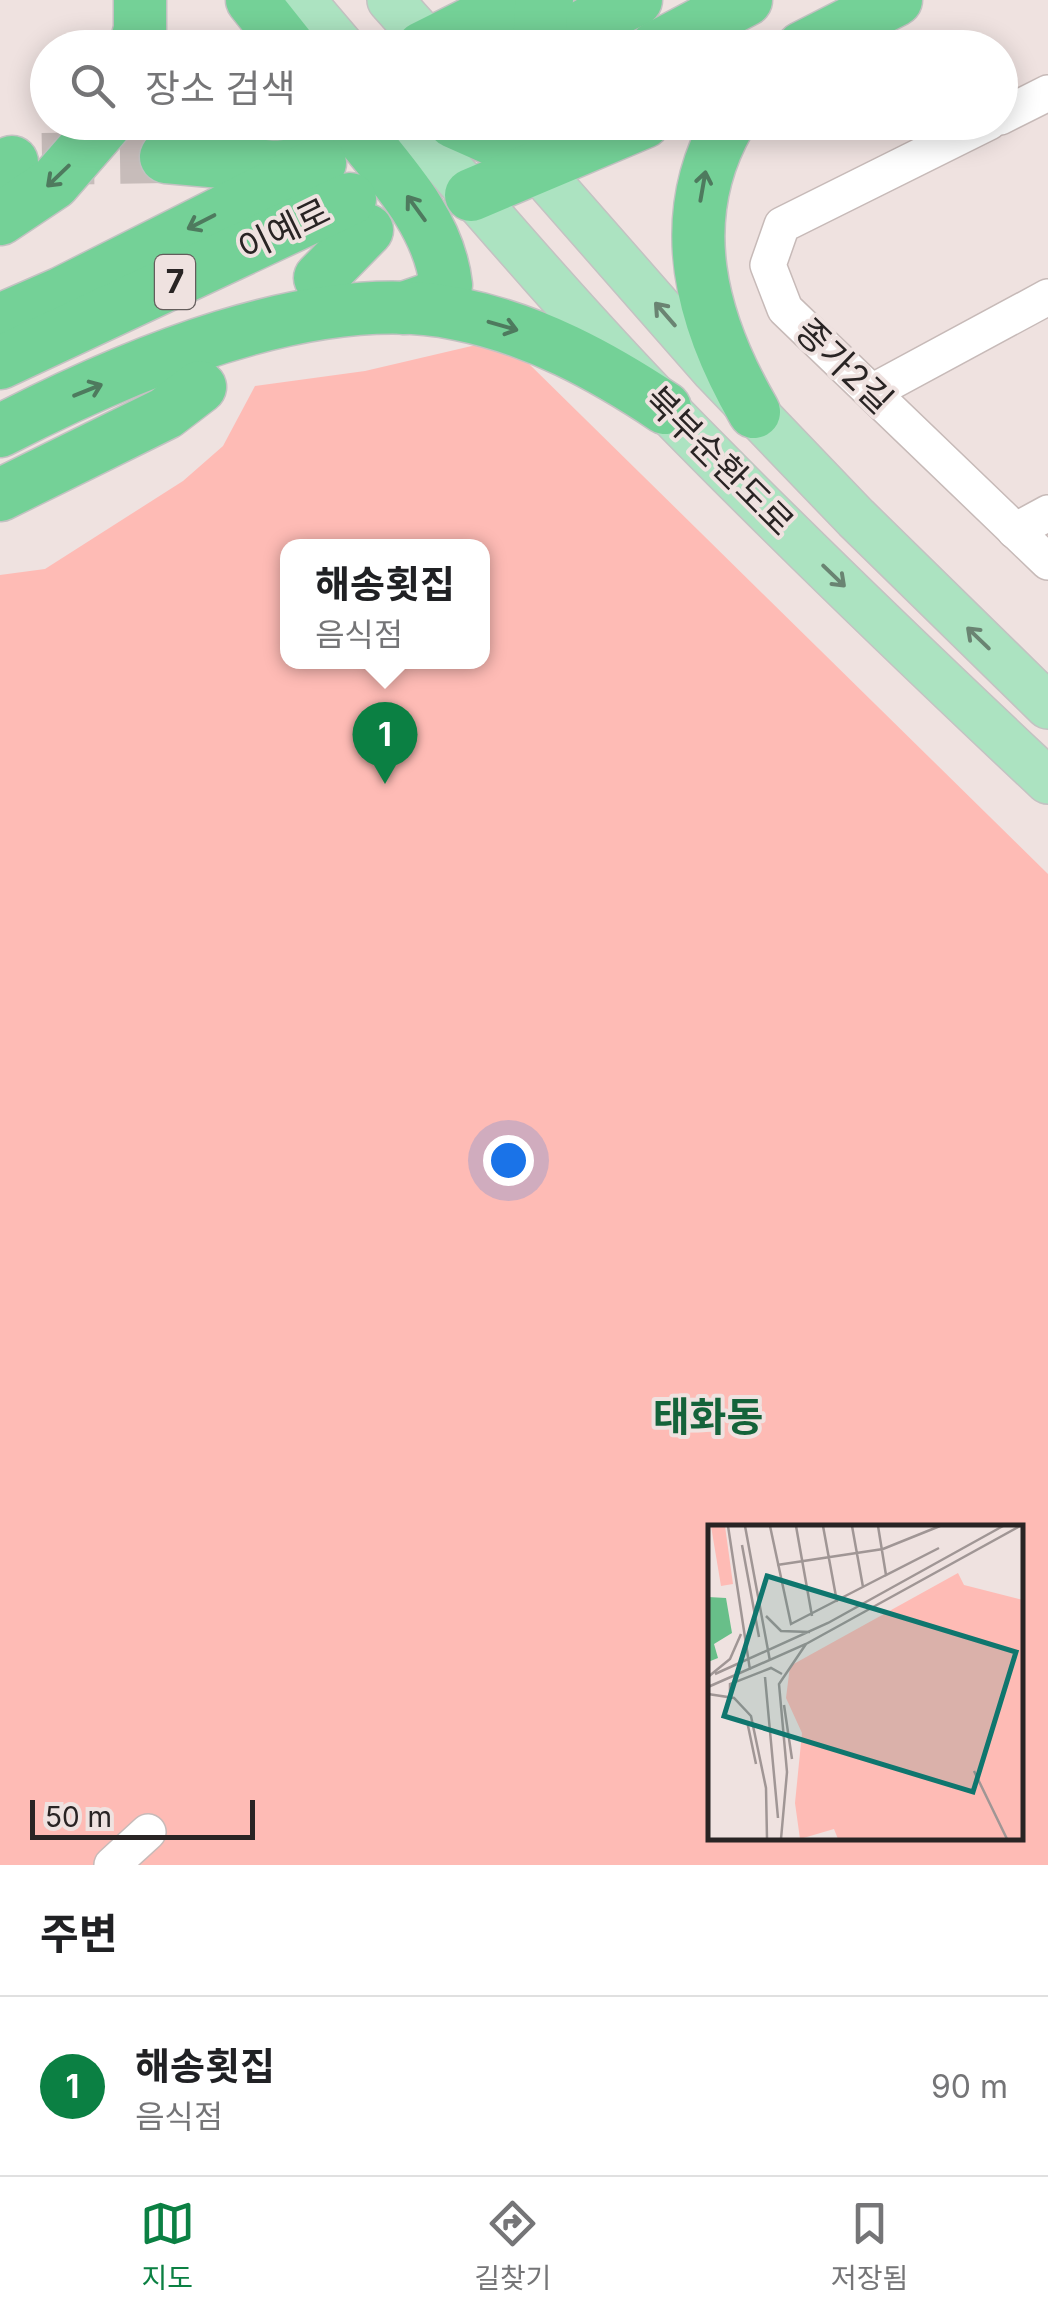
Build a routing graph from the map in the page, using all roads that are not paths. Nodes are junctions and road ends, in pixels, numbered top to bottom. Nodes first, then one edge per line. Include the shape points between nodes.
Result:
1 (140, 0) edge
2 (252, 0) edge
3 (302, 0) edge
4 (390, 0) edge
5 (518, 0) edge
6 (636, 0) edge
7 (746, 0) edge
8 (896, 0) edge
9 (567, 12) edge
10 (140, 30) edge
11 (276, 30) edge
12 (328, 30) edge
13 (415, 30) edge
14 (459, 30) edge
15 (540, 30) edge
16 (688, 30) edge
17 (837, 30) edge
18 (1048, 93) edge
19 (1018, 107) edge
20 (91, 140) edge
21 (424, 140) edge
22 (554, 140) edge
23 (720, 140) edge
24 (952, 140) edge
25 (519, 147) edge
26 (166, 157) tunnel mouth
27 (347, 179) edge
28 (471, 195) junction
29 (0, 219) edge
30 (320, 278) dead end
31 (1048, 298) edge
32 (404, 308) junction
33 (0, 320) edge
34 (0, 364) edge
35 (200, 386) dead end
36 (872, 392) junction
37 (666, 408) junction
38 (754, 412) junction
39 (0, 431) edge
40 (0, 495) edge
41 (1048, 513) edge
42 (1016, 532) junction
43 (1048, 562) edge
44 (1048, 706) edge
45 (1048, 781) edge
46 (148, 1832) dead end
47 (112, 1865) edge

1 - 10 highway
2 - 11 highway
3 - 12 main road
4 - 13 main road
5 - 14 highway
6 - 9 highway
7 - 16 highway
8 - 17 highway
9 - 15 highway via 541,7
18 - 19 street
20 -> 29 highway via 54,182
21 - 28 main road, 북부순환도로
22 - 25 highway
38 -> 23 highway via 718,341 698,251 706,169
24 - 36 street, 종가2길 via 782,226 768,265 785,309
25 - 28 highway
38 -> 25 main road, 북부순환도로
26 - 27 highway
27 - 30 highway
32 -> 27 highway via 446,285 443,259 424,219
27 -> 33 highway, 이예로 / 7
27 - 34 highway, 이예로 / 7
28 - 37 main road, 북부순환도로
31 - 36 street
32 -> 37 highway via 518,330 576,354
39 -> 32 highway via 207,341 334,311
35 - 40 highway via 166,412
36 - 42 street, 종가2길
37 -> 45 main road, 북부순환도로
44 -> 38 main road, 북부순환도로
41 - 42 street
42 - 43 street, 종가2길
46 - 47 street

